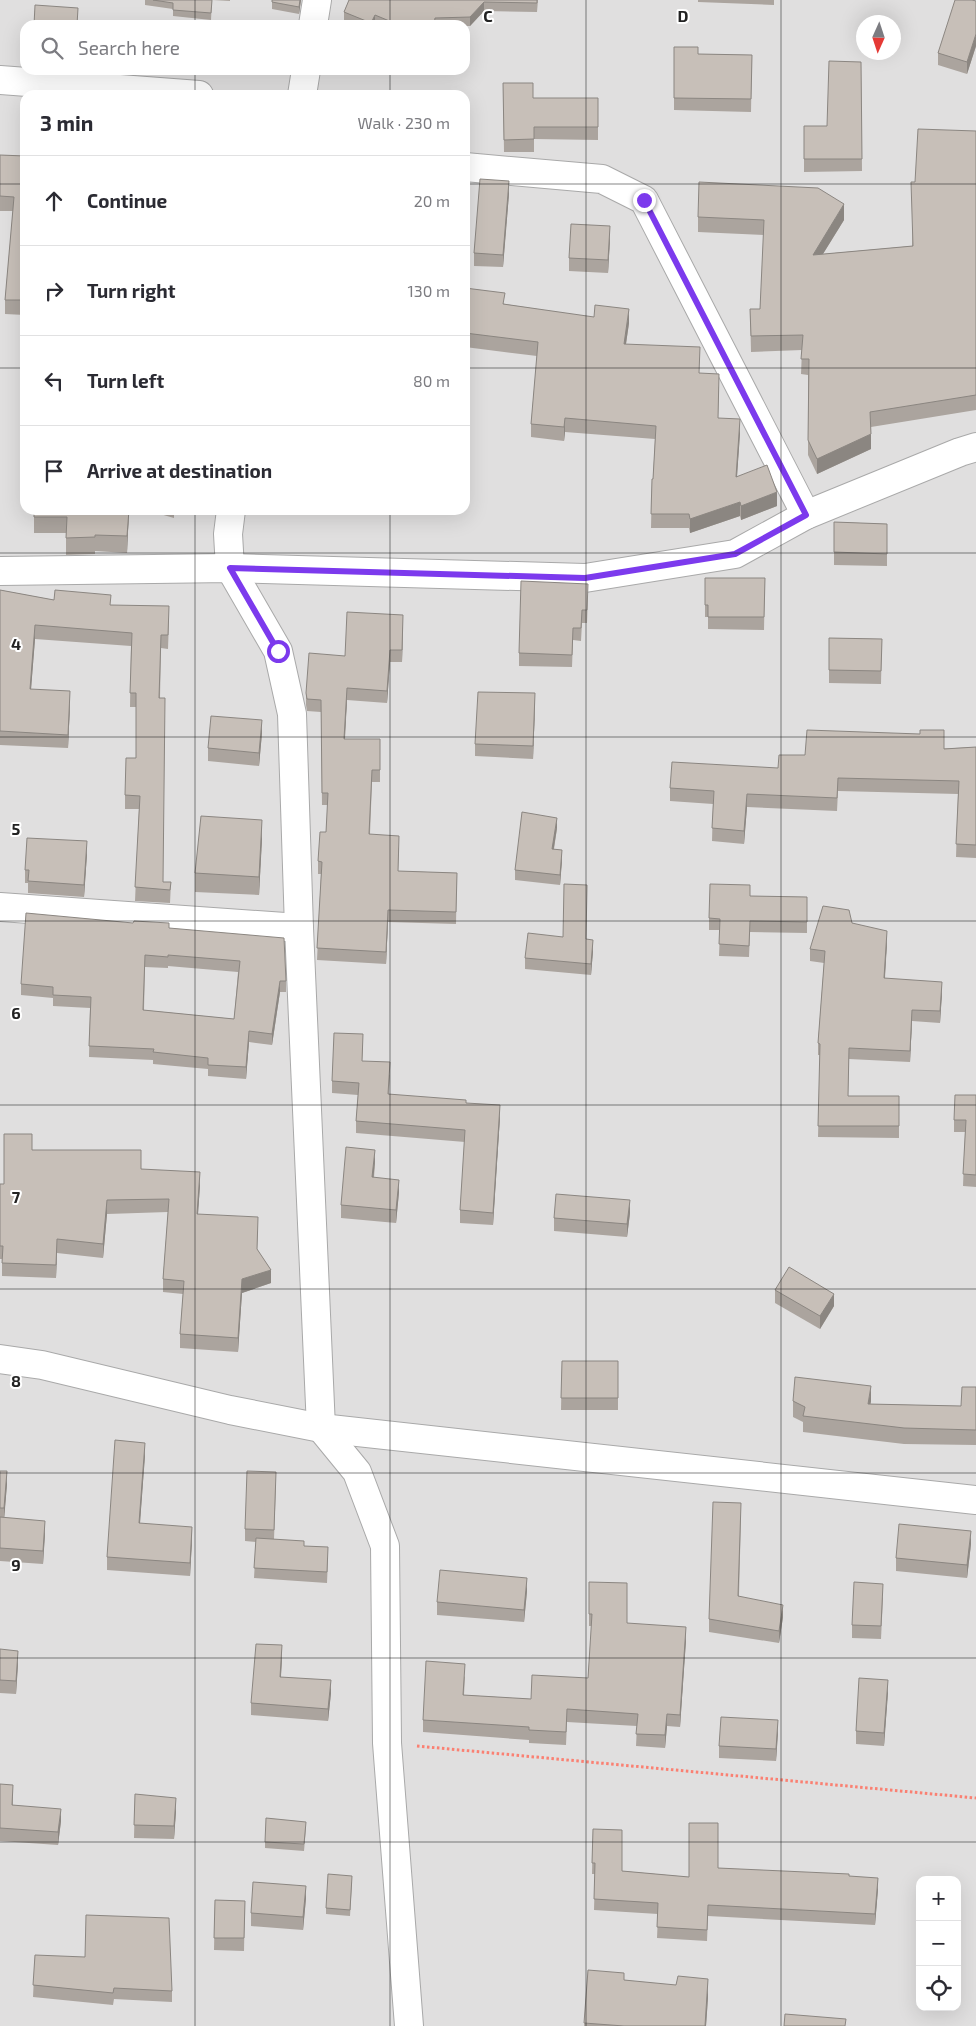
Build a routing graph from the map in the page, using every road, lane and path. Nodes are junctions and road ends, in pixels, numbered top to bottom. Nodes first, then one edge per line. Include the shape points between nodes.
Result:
1 (317, 0) edge
2 (315, 20) edge
3 (305, 75) edge
4 (0, 80) edge
5 (133, 90) edge
6 (303, 90) edge
7 (470, 167) edge
8 (976, 447) edge
9 (230, 515) edge
10 (806, 515) junction
11 (230, 568) junction
12 (0, 571) edge
13 (0, 907) edge
14 (299, 928) junction
15 (0, 1359) edge
16 (320, 1428) junction
17 (976, 1500) edge
18 (387, 1743) junction
19 (976, 1798) edge
20 (409, 2026) edge

1 - 2 street
3 - 6 street
4 - 5 street
7 - 10 street via 602,179 644,200
8 - 10 street
9 - 11 street
10 - 11 street via 735,554 585,578
11 - 12 street
11 - 14 street via 278,651 292,714
13 - 14 street
14 - 16 street
15 - 16 street via 42,1365
16 - 17 street
16 - 18 street via 357,1472 384,1546
18 - 19 path
18 - 20 street

